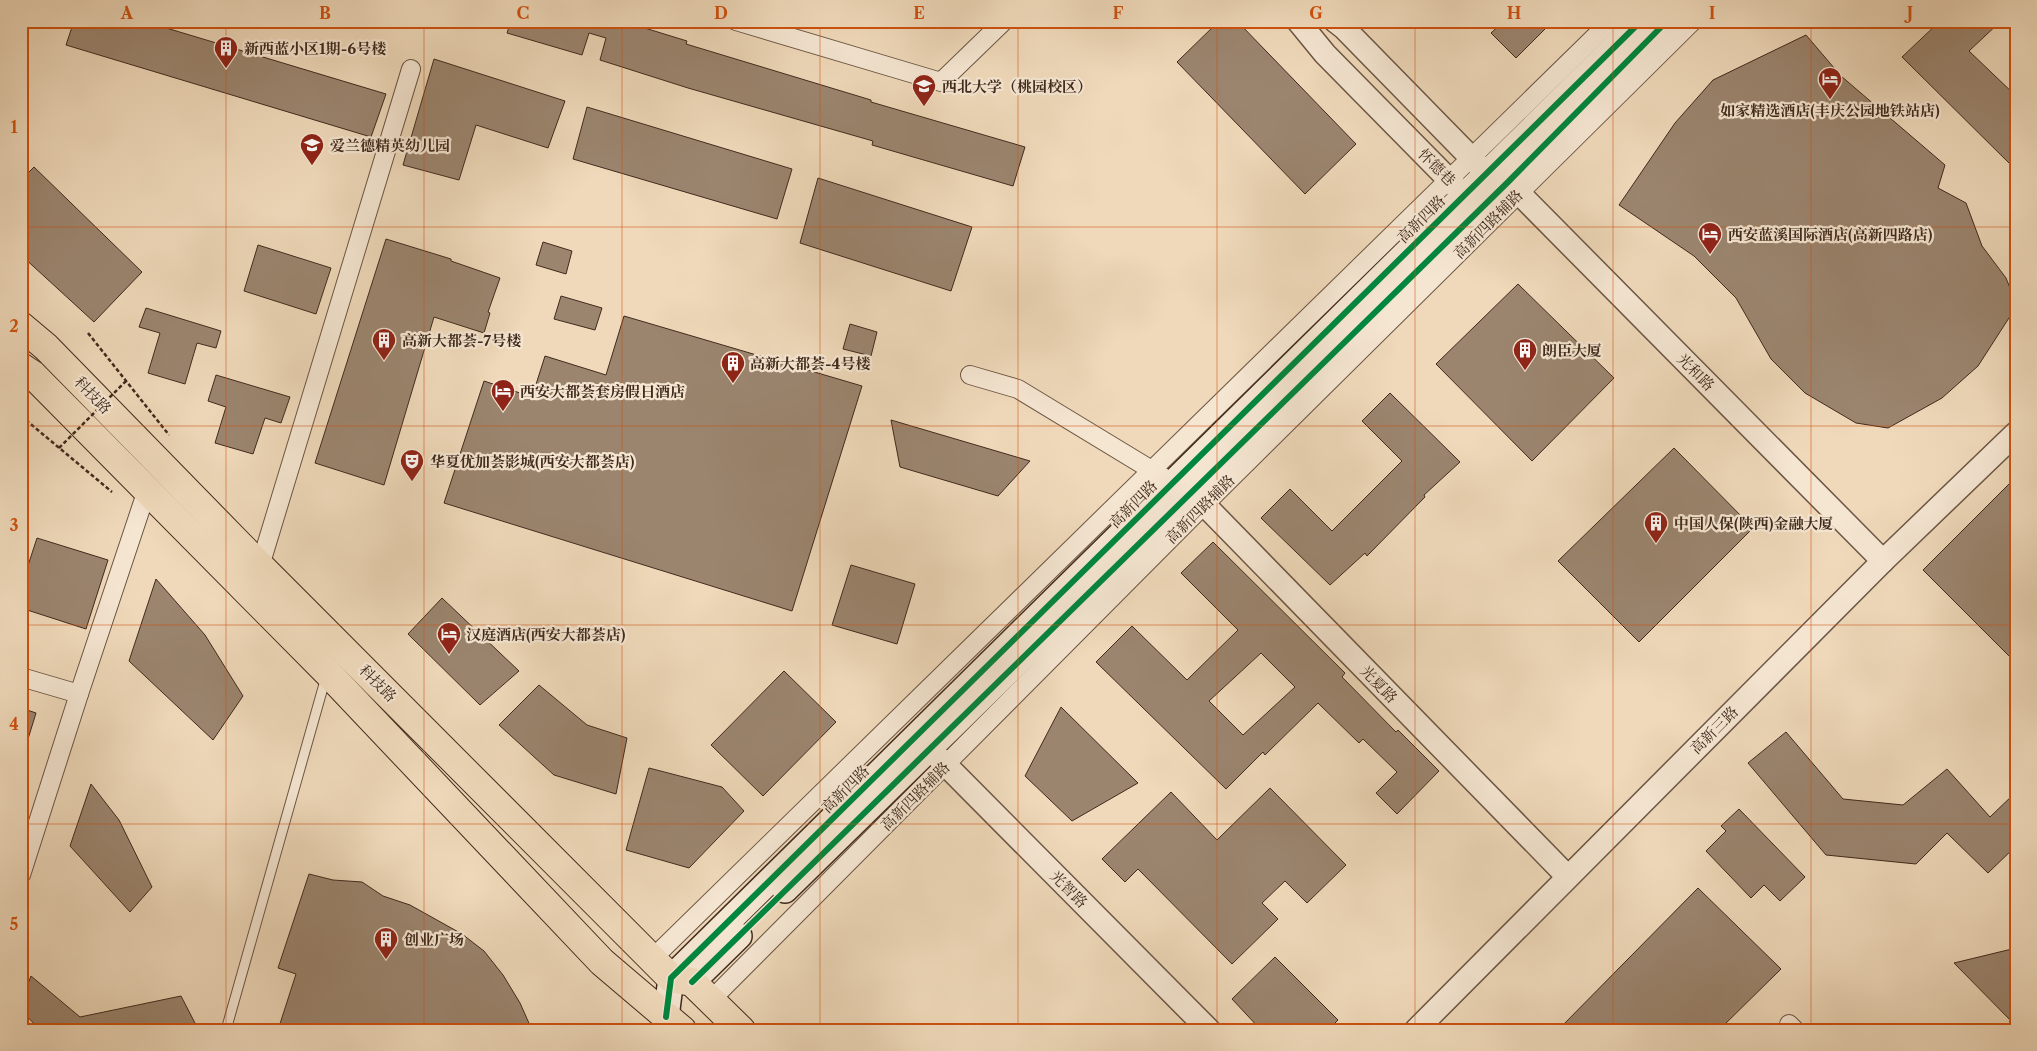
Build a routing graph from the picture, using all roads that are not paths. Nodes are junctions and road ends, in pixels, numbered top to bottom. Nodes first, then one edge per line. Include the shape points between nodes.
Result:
1 (736, 21) edge
2 (1004, 21) edge
3 (1298, 21) edge
4 (1335, 21) edge
5 (1611, 21) edge
6 (1641, 21) edge
7 (1667, 21) edge
8 (1693, 21) edge
9 (411, 69) dead end
10 (1496, 177) junction
11 (1457, 187) junction
12 (21, 326) edge
13 (21, 367) edge
14 (970, 375) dead end
15 (2016, 433) edge
16 (1180, 488) junction
17 (147, 490) junction
18 (1883, 561) junction
19 (260, 566) junction
20 (327, 672) junction
21 (21, 677) edge
22 (79, 694) junction
23 (937, 756) junction
24 (21, 874) edge
25 (1567, 876) junction
26 (652, 959) junction
27 (692, 987) junction
28 (670, 1025) edge
29 (226, 1030) edge
30 (740, 1030) edge
31 (1208, 1030) edge
32 (1416, 1030) edge

1 - 2 street via 941,82
3 - 11 street, 怀德巷 via 1325,54
4 - 10 street, 怀德巷
5 - 10 street
6 - 10 main road, 高新四路
7 - 10 main road, 高新四路
8 - 10 street, 高新四路辅路
9 - 19 street
10 - 11 main road, 高新四路
10 - 16 main road, 高新四路
10 - 18 street, 光和路
11 - 16 main road, 高新四路
12 - 19 main road, 科技路 via 46,347
13 - 17 main road, 科技路 via 33,375
14 - 16 street via 1018,389
15 - 18 street, 高新三路
16 - 23 main road, 高新四路
16 - 25 street, 光夏路
16 - 26 street
16 - 27 main road, 高新四路
17 - 20 main road, 科技路
17 - 22 street
18 - 25 street, 高新三路
19 - 26 main road, 科技路
20 - 28 main road, 科技路 via 602,962
20 - 29 lane
21 - 22 street
22 - 24 street
23 - 27 main road, 高新四路
23 - 31 street, 光智路
25 - 32 street, 高新三路
26 - 27 main road, 科技路
27 - 28 main road
27 - 30 main road, 科技路

